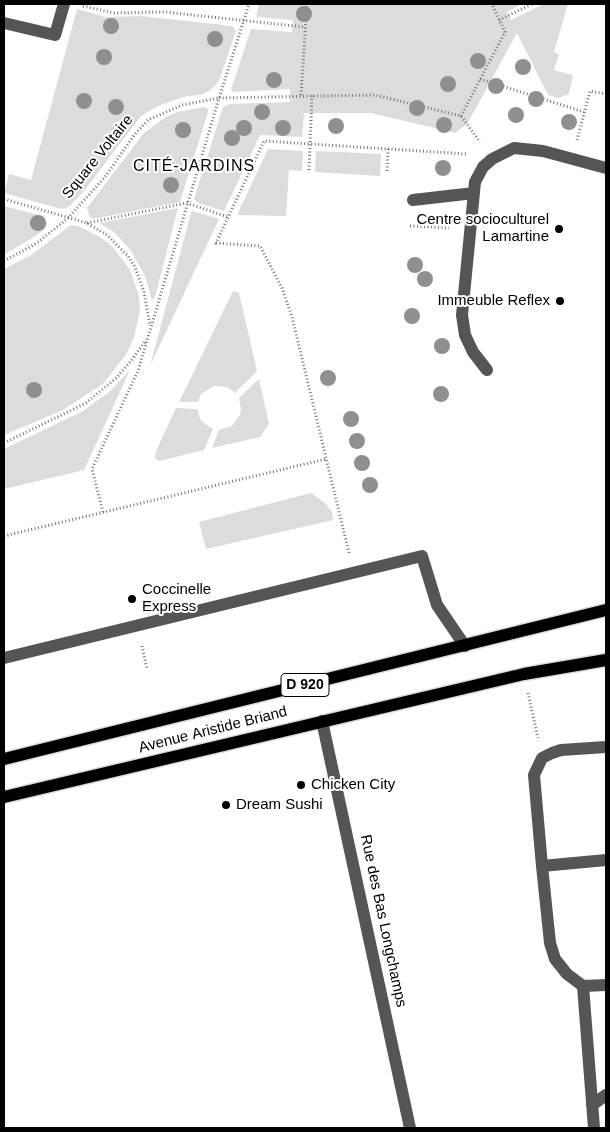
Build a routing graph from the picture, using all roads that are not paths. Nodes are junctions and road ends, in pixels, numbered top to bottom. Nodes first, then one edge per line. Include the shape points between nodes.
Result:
1 (64, 4) edge
2 (4, 23) edge
3 (606, 168) edge
4 (474, 193) junction
5 (413, 200) dead end
6 (487, 370) dead end
7 (606, 610) edge
8 (465, 646) junction
9 (4, 658) edge
10 (606, 660) edge
11 (322, 720) junction
12 (606, 747) edge
13 (4, 759) edge
14 (4, 798) edge
15 (606, 860) edge
16 (542, 866) junction
17 (606, 985) edge
18 (583, 986) junction
19 (606, 1095) edge
20 (592, 1105) junction
21 (410, 1128) edge
22 (594, 1128) edge

1 - 2 street via 55,35
3 - 4 street via 543,151 514,148 483,167 475,182
4 - 5 street
4 - 6 street via 462,315 465,334 473,352
7 - 8 main road, Avenue Aristide Briand / D 920
8 - 9 street via 438,605 422,556
8 - 13 main road, Avenue Aristide Briand / D 920
10 - 11 main road, Avenue Aristide Briand / D 920 via 524,674
11 - 14 main road, Avenue Aristide Briand / D 920
11 - 21 street, Rue des Bas Longchamps
12 - 16 street via 561,750 542,758 537,765 534,775
15 - 16 street
16 - 18 street via 550,943 555,959
17 - 18 street
18 - 20 street
19 - 20 street
20 - 22 street

